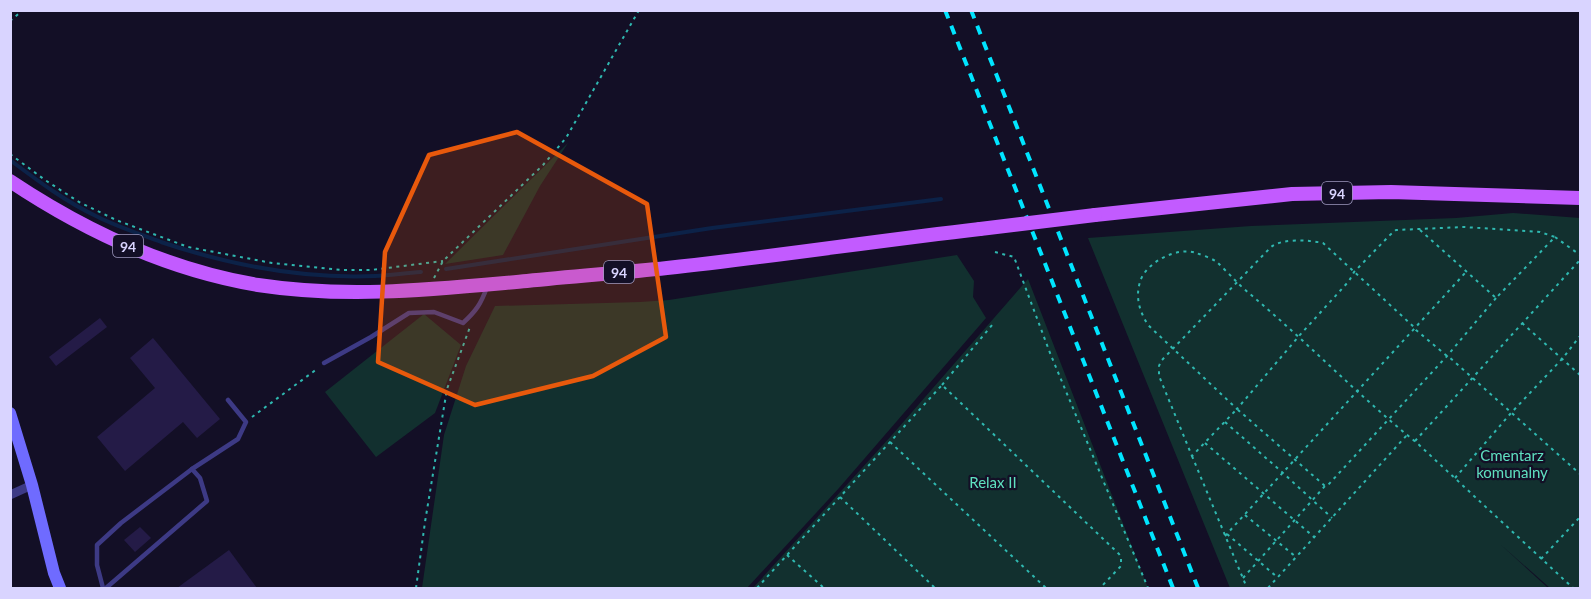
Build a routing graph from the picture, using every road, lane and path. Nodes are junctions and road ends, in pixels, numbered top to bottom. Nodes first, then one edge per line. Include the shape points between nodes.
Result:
1 (23, 10) edge
2 (639, 10) edge
3 (10, 21) edge
4 (10, 154) edge
5 (10, 181) edge
6 (1581, 198) edge
7 (1420, 230) junction
8 (1555, 237) junction
9 (995, 252) dead end
10 (1580, 255) edge
11 (1581, 260) edge
12 (443, 261) junction
13 (1466, 271) junction
14 (1354, 272) junction
15 (1236, 282) junction
16 (488, 284) junction
17 (430, 289) junction
18 (1496, 298) junction
19 (476, 310) junction
20 (1522, 323) junction
21 (993, 324) dead end
22 (1415, 328) junction
23 (1299, 336) junction
24 (1581, 336) edge
25 (1174, 349) junction
26 (1447, 356) junction
27 (1563, 358) junction
28 (324, 363) joint
29 (1581, 375) edge
30 (1472, 379) junction
31 (942, 385) junction
32 (1358, 391) junction
33 (228, 400) dead end
34 (1237, 409) junction
35 (10, 413) edge
36 (1511, 413) junction
37 (1390, 420) junction
38 (246, 422) junction
39 (1225, 422) junction
40 (1407, 435) junction
41 (1415, 441) junction
42 (890, 442) junction
43 (1205, 443) junction
44 (1192, 456) junction
45 (1295, 460) junction
46 (192, 469) junction
47 (1283, 473) junction
48 (1581, 474) edge
49 (1455, 478) junction
50 (32, 485) junction
51 (1325, 486) junction
52 (10, 495) edge
53 (1264, 495) junction
54 (840, 497) junction
55 (1312, 500) junction
56 (1245, 515) junction
57 (1581, 517) edge
58 (1332, 518) junction
59 (1294, 520) junction
60 (1226, 535) junction
61 (1314, 537) junction
62 (1276, 540) junction
63 (787, 555) junction
64 (1296, 558) junction
65 (1541, 559) junction
66 (1258, 561) junction
67 (1278, 577) junction
68 (1243, 578) junction
69 (60, 588) edge
70 (104, 588) edge
71 (416, 588) edge
72 (757, 588) edge
73 (824, 588) edge
74 (935, 588) edge
75 (1046, 588) edge
76 (1100, 588) edge
77 (1148, 588) edge
78 (1248, 588) edge
79 (1268, 588) edge
80 (1573, 588) edge

1 - 3 path
2 - 12 path via 566,138
4 - 12 path via 79,202 188,247 272,263 342,270
5 - 17 main road, 94 via 44,204 115,241 202,272 256,285 335,292
6 - 16 main road, 94, bridge via 1391,192 1292,194 667,268
7 - 8 path via 1481,227
7 - 13 path
7 - 14 path via 1396,230
8 - 10 path
8 - 18 path
9 - 77 path via 1014,256
11 - 20 path
12 - 17 path
13 - 18 path
13 - 22 path
14 - 15 path via 1323,243 1299,241 1276,243
14 - 22 path
14 - 23 path
15 - 23 path
15 - 25 path
15 - 25 path via 1216,262 1193,252 1163,257 1150,266 1140,280 1141,314
16 - 17 main road, 94
16 - 19 lane
18 - 26 path
19 - 28 lane via 463,323 434,312 410,313
19 - 71 path via 447,389
20 - 27 path
20 - 30 path
21 - 31 path
22 - 26 path
22 - 32 path
23 - 32 path
23 - 34 path
24 - 27 path
25 - 34 path
25 - 44 path via 1158,366 1159,376
26 - 30 path
26 - 37 path
27 - 29 path
27 - 36 path
28 - 38 path
30 - 36 path
30 - 41 path
31 - 42 path
31 - 76 path via 1119,554 1121,566
32 - 37 path
32 - 45 path
33 - 38 lane
34 - 39 path
34 - 45 path
35 - 50 main road
36 - 48 path
36 - 49 path
37 - 40 path
37 - 51 path
38 - 46 lane via 237,439
39 - 43 path
39 - 47 path
40 - 41 path
40 - 58 path
41 - 49 path
42 - 54 path
42 - 75 path
43 - 44 path
43 - 53 path
44 - 60 path
45 - 47 path
45 - 51 path
46 - 70 lane via 97,545 97,565
46 - 70 lane via 201,478 207,501
47 - 53 path
47 - 55 path
49 - 65 path
50 - 52 street
50 - 69 main road
51 - 55 path
53 - 56 path
53 - 59 path
54 - 63 path
54 - 74 path
55 - 58 path
55 - 59 path
56 - 60 path
56 - 62 path
57 - 65 path
58 - 61 path
59 - 61 path
59 - 62 path
60 - 66 path
60 - 68 path
61 - 64 path
62 - 64 path
62 - 66 path
63 - 72 path
63 - 73 path
64 - 67 path
65 - 80 path
66 - 67 path
66 - 68 path
67 - 79 path
68 - 78 path

